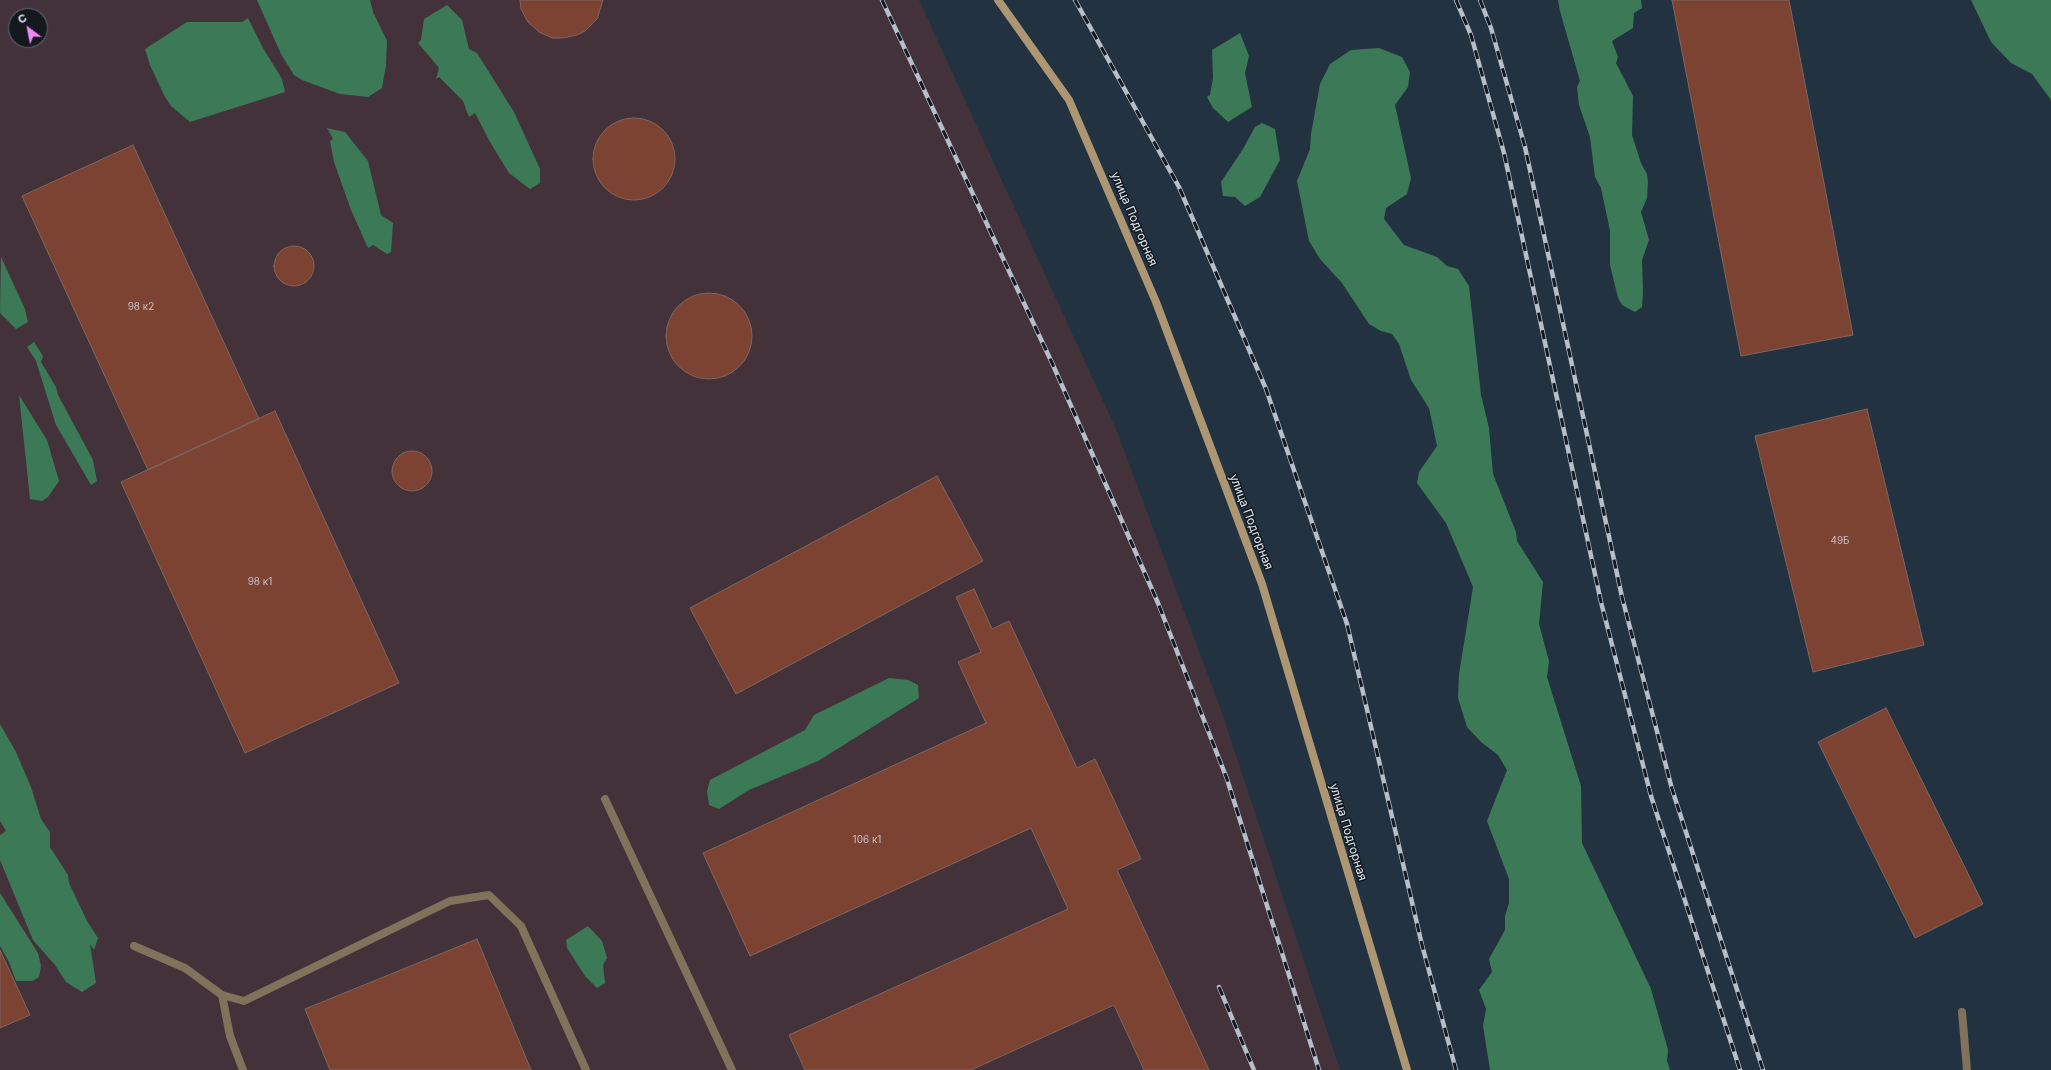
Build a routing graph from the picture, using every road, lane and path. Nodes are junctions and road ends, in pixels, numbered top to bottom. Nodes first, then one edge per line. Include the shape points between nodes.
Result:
1 (994, 0) edge
2 (998, 0) edge
3 (1006, 10) junction
4 (604, 799) dead end
5 (134, 946) dead end
6 (222, 995) junction
7 (1962, 1012) dead end
8 (244, 1070) edge
9 (586, 1070) edge
10 (732, 1070) edge
11 (1407, 1070) edge
12 (1967, 1070) edge

1 - 3 main road, улица Подгорная
2 - 3 main road, улица Подгорная
3 - 11 main road, улица Подгорная via 1070,100 1156,302 1262,584
4 - 10 lane
5 - 6 lane via 185,968
6 - 8 lane via 230,1036
6 - 9 lane via 244,1001 450,901 489,895 521,926
7 - 12 lane

